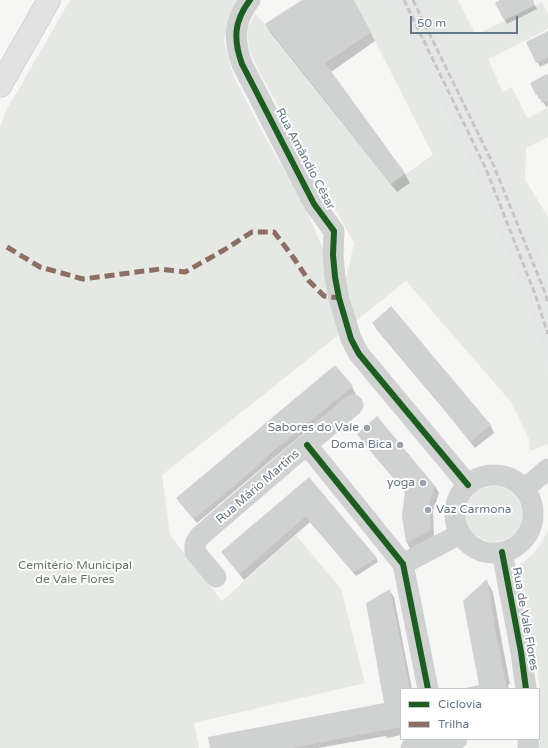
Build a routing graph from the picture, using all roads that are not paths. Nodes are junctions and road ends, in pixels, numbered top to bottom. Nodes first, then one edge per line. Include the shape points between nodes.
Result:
1 (49, 0) edge
2 (250, 0) edge
3 (0, 86) edge
4 (353, 406) dead end
5 (307, 445) junction
6 (548, 469) edge
7 (468, 484) junction
8 (524, 489) junction
9 (460, 534) junction
10 (502, 552) junction
11 (403, 564) junction
12 (216, 577) dead end
13 (428, 688) edge
14 (526, 688) edge
15 (444, 740) edge
16 (411, 748) edge

1 - 3 highway
2 - 7 street, Rua Amândio César via 237,24 238,52 314,204 334,231 335,277 351,339 359,354
4 - 5 street, Rua Mário Martins
5 - 11 street
5 - 12 street, Rua Mário Martins via 200,536 195,544 195,552
6 - 8 street
7 - 8 street via 478,478 496,475 514,481
7 - 9 street via 459,495 455,508 454,517
8 - 10 street via 532,507 531,527 520,543
9 - 10 street via 471,546 486,553
9 - 11 street
10 - 14 street, Rua de Vale Flores
11 - 13 street
15 - 16 street

